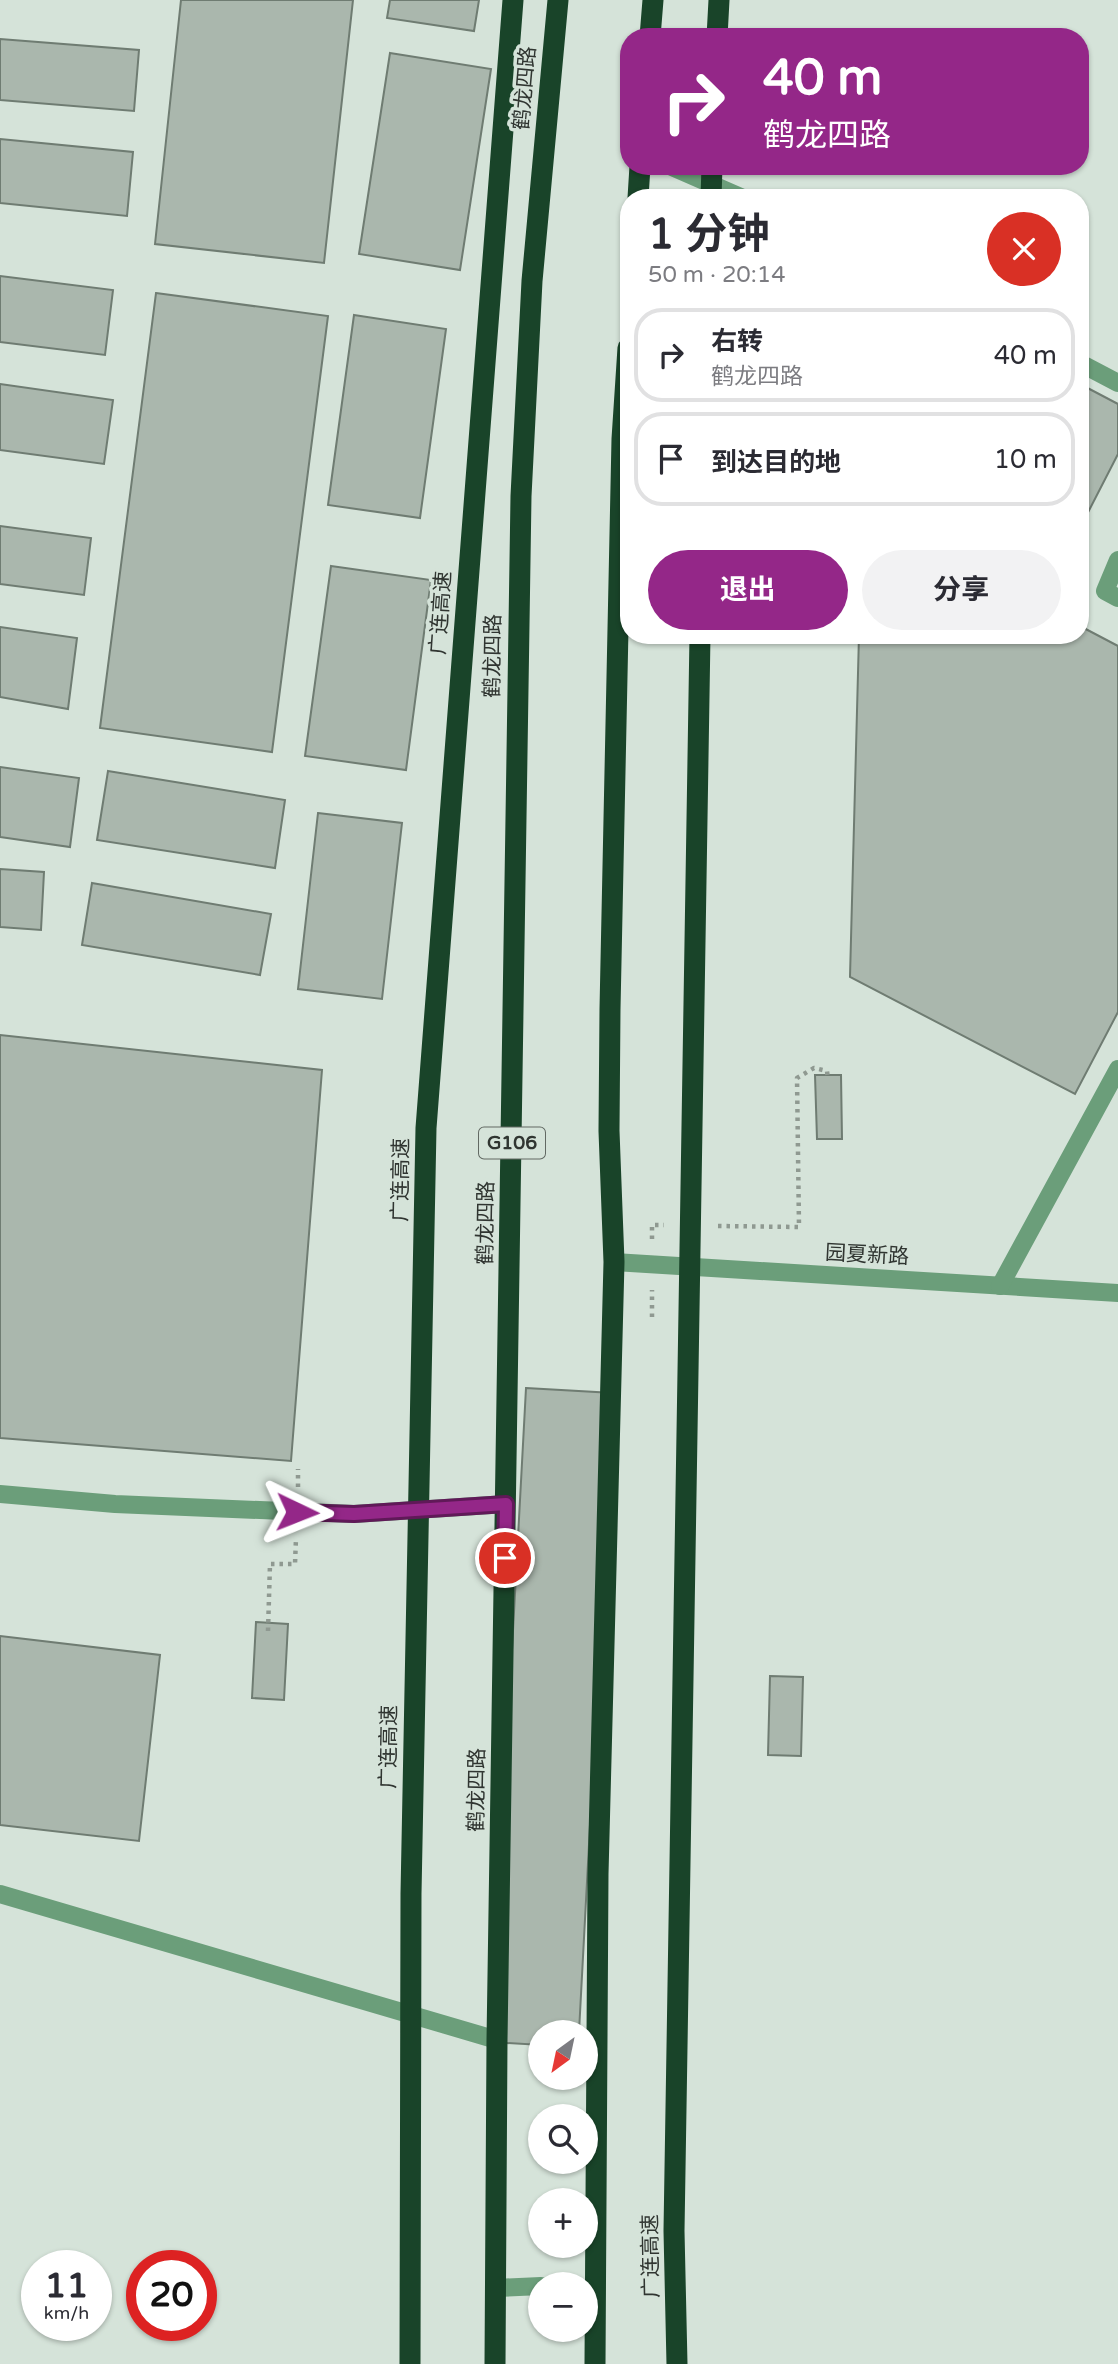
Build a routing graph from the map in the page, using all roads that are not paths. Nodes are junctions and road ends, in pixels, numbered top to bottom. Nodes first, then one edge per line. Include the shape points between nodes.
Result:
1 (513, 0) edge
2 (558, 0) edge
3 (653, 0) edge
4 (719, 0) edge
5 (651, 28) edge
6 (717, 28) edge
7 (690, 175) edge
8 (722, 189) edge
9 (1089, 368) edge
10 (1118, 383) edge
11 (620, 532) edge
12 (1118, 560) edge
13 (1118, 598) edge
14 (700, 644) edge
15 (1118, 1069) edge
16 (614, 1262) junction
17 (1000, 1286) junction
18 (1118, 1293) edge
19 (0, 1494) edge
20 (506, 1504) junction
21 (0, 1894) edge
22 (497, 2040) junction
23 (591, 2272) edge
24 (528, 2287) edge
25 (496, 2288) junction
26 (594, 2342) edge
27 (410, 2364) edge
28 (495, 2364) edge
29 (595, 2364) edge
30 (677, 2364) edge

1 - 27 highway, 广连高速 via 426,1128 411,1880
2 - 20 highway, 鹤龙四路 / G106 via 531,281 521,496
3 - 5 highway
4 - 6 highway
7 - 8 street
9 - 10 street
11 - 16 highway via 610,995
12 - 13 street via 1105,591
14 - 30 highway, 广连高速 via 674,2231
15 - 17 street
16 - 17 street, 园夏新路
16 - 23 highway
17 - 18 street, 园夏新路
19 - 20 street via 354,1514
20 - 22 highway, 鹤龙四路 / G106
21 - 22 street
22 - 25 highway, 鹤龙四路 / G106
24 - 25 street
25 - 28 highway, 鹤龙四路 / G106
26 - 29 highway

